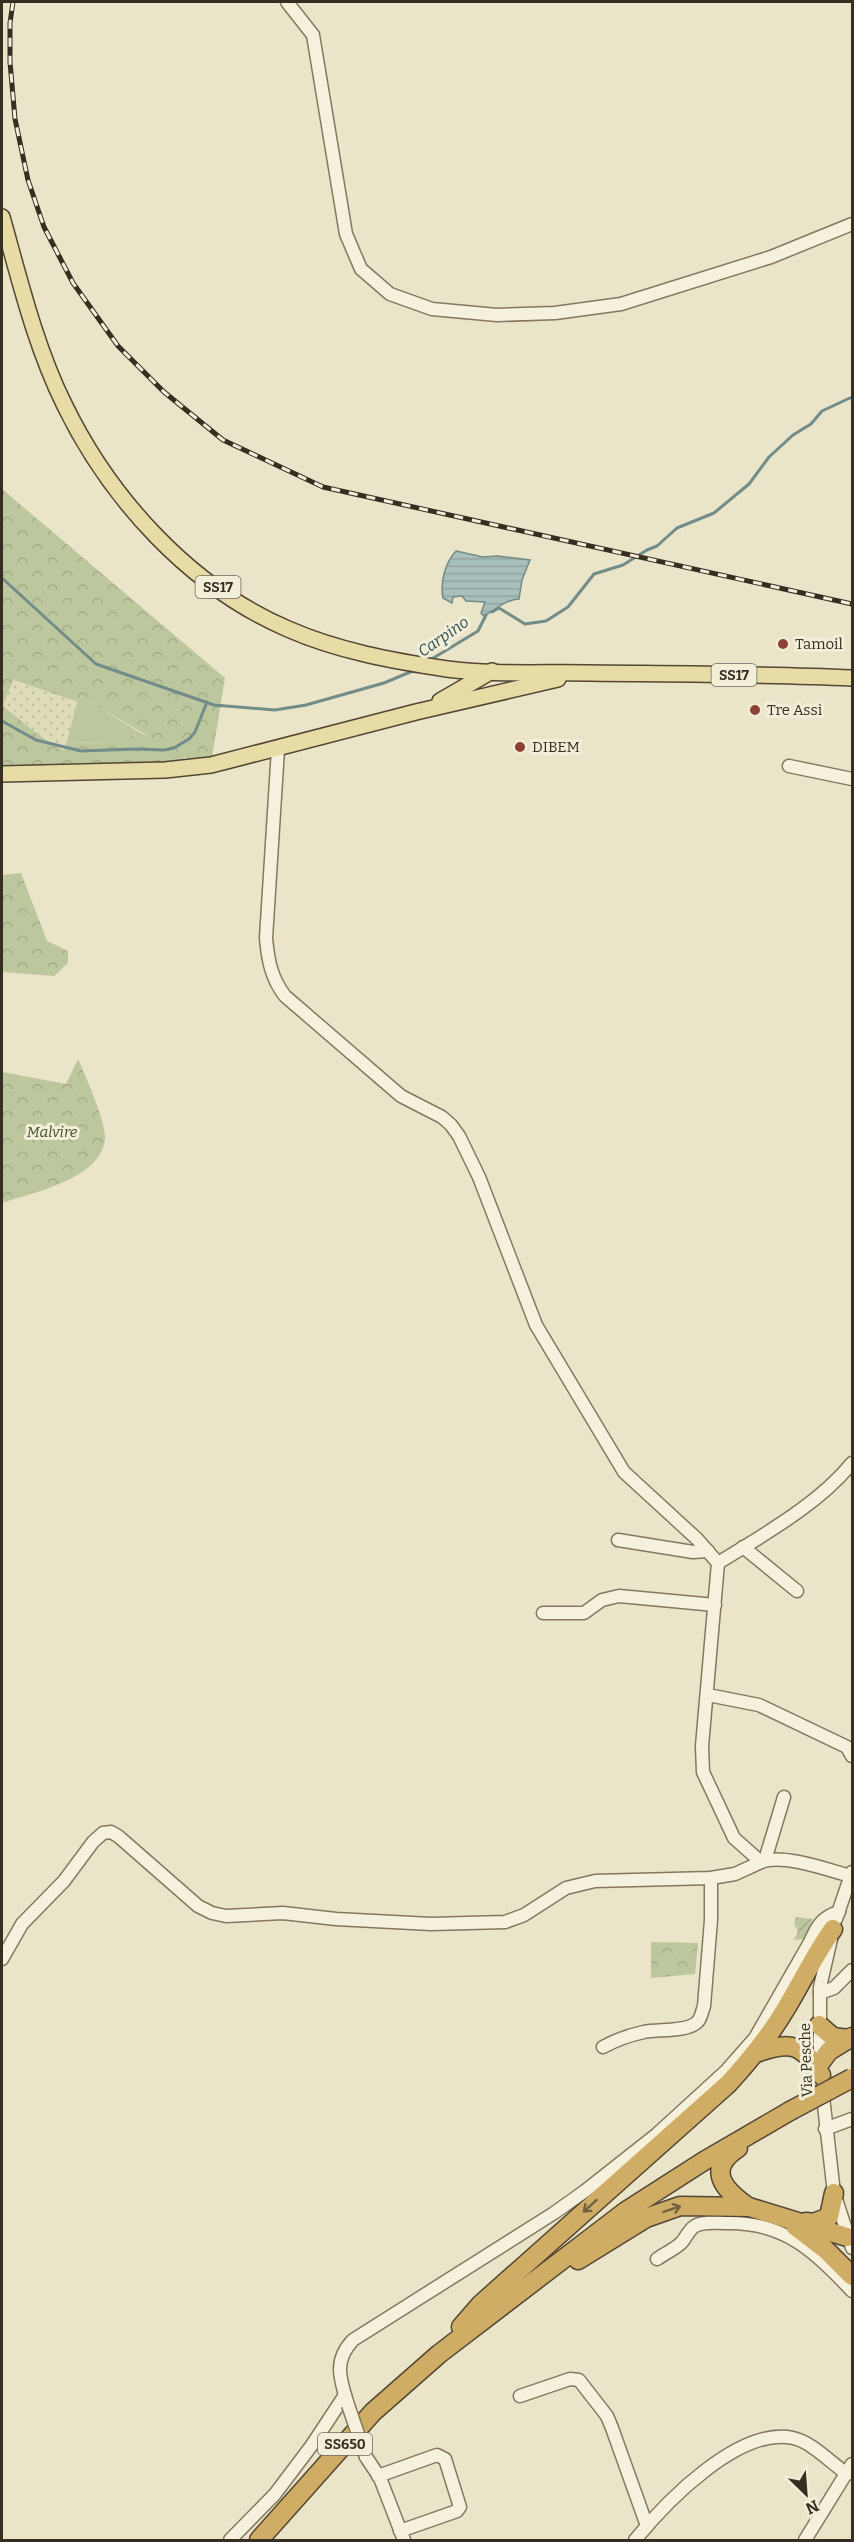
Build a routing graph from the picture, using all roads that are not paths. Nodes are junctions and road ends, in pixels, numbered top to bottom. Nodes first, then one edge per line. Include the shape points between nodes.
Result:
1 (287, 2) edge
2 (2, 217) edge
3 (852, 224) edge
4 (450, 669) junction
5 (492, 671) junction
6 (615, 673) junction
7 (852, 678) edge
8 (454, 695) junction
9 (492, 695) junction
10 (416, 712) junction
11 (278, 749) junction
12 (789, 766) dead end
13 (2, 774) edge
14 (852, 779) edge
15 (852, 1463) edge
16 (618, 1540) dead end
17 (743, 1547) junction
18 (708, 1551) junction
19 (718, 1563) junction
20 (797, 1591) dead end
21 (715, 1605) junction
22 (543, 1613) dead end
23 (708, 1695) junction
24 (852, 1756) edge
25 (784, 1797) dead end
26 (763, 1861) junction
27 (851, 1874) edge
28 (711, 1878) junction
29 (836, 1920) junction
30 (2, 1959) edge
31 (852, 1970) edge
32 (820, 1993) junction
33 (819, 2025) junction
34 (850, 2038) edge
35 (603, 2047) dead end
36 (756, 2053) junction
37 (821, 2069) junction
38 (852, 2078) edge
39 (790, 2111) junction
40 (852, 2119) edge
41 (825, 2129) junction
42 (834, 2193) junction
43 (749, 2207) junction
44 (789, 2221) junction
45 (810, 2237) junction
46 (850, 2242) edge
47 (657, 2259) dead end
48 (852, 2276) edge
49 (852, 2291) edge
50 (494, 2311) junction
51 (438, 2354) junction
52 (520, 2396) dead end
53 (347, 2400) junction
54 (849, 2469) edge
55 (378, 2476) junction
56 (647, 2526) junction
57 (402, 2536) edge
58 (230, 2541) edge
59 (259, 2541) edge
60 (636, 2541) edge
61 (806, 2541) edge

1 - 3 street via 313,34 346,234 361,268 390,294 432,309 497,315 555,313 621,304 771,257
2 - 4 main road, SS17 via 24,299 64,405 88,448 142,522 204,579 287,628 365,655
4 - 5 main road, SS17
4 - 8 main road via 459,677
5 - 6 main road, SS17
5 - 8 main road
5 - 9 main road via 497,687
6 - 7 main road, SS17
6 - 9 main road via 555,679
8 - 10 main road
9 - 10 main road
10 - 11 main road
11 - 13 main road via 181,769
11 - 18 street via 266,911 268,961 274,982 285,996 401,1096 442,1117 455,1131 489,1202 536,1325 555,1360 624,1472
12 - 14 street
15 - 17 street via 786,1520
16 - 18 street
17 - 19 street
17 - 20 street
18 - 19 street
19 - 21 street
21 - 22 street via 619,1596 602,1600 584,1612
21 - 23 street
23 - 24 street via 766,1708 847,1747
23 - 26 street via 703,1772 734,1838
25 - 26 street
26 - 27 street
26 - 28 street via 735,1874
27 - 29 street, Via Pesche
28 - 30 street via 595,1881 566,1887 524,1915 505,1922 431,1924 282,1913 226,1916 198,1906 111,1832 103,1833 93,1842 64,1881 22,1924
28 - 35 street via 704,2006 696,2024 645,2031
29 - 32 street, Via Pesche
29 - 36 highway
29 - 53 street via 824,1918 817,1926 754,2038 719,2078 656,2135 585,2192 353,2340 339,2363
31 - 32 street via 834,1988
32 - 33 street, Via Pesche
33 - 34 highway via 833,2037
33 - 37 street, Via Pesche
34 - 37 highway via 829,2051
36 - 37 highway via 776,2046 799,2048
36 -> 51 highway via 702,2109 481,2304
37 - 41 street, Via Pesche
38 - 39 highway, SS650, bridge
39 - 43 highway via 725,2157 720,2168 728,2193
39 - 50 highway, SS650 via 626,2211
40 - 41 street
41 - 42 street, Via Pesche
42 - 44 highway via 832,2211 825,2220
42 - 46 street, Via Pesche
43 - 44 highway
50 -> 43 highway via 646,2218 680,2206
44 - 45 highway
44 - 46 highway
45 - 46 highway via 827,2244
45 - 48 highway
47 - 49 street via 704,2223 753,2223 792,2237
50 - 51 highway, SS650
51 - 59 highway, SS650 via 373,2412
52 - 56 street via 570,2379 579,2380 607,2416
53 - 55 street, bridge via 366,2457
53 - 58 street via 275,2494
54 - 56 street via 793,2438 758,2442 713,2462
54 - 61 street
55 - 57 street
55 - 57 street via 437,2455 445,2459 460,2506 457,2511
56 - 60 street

